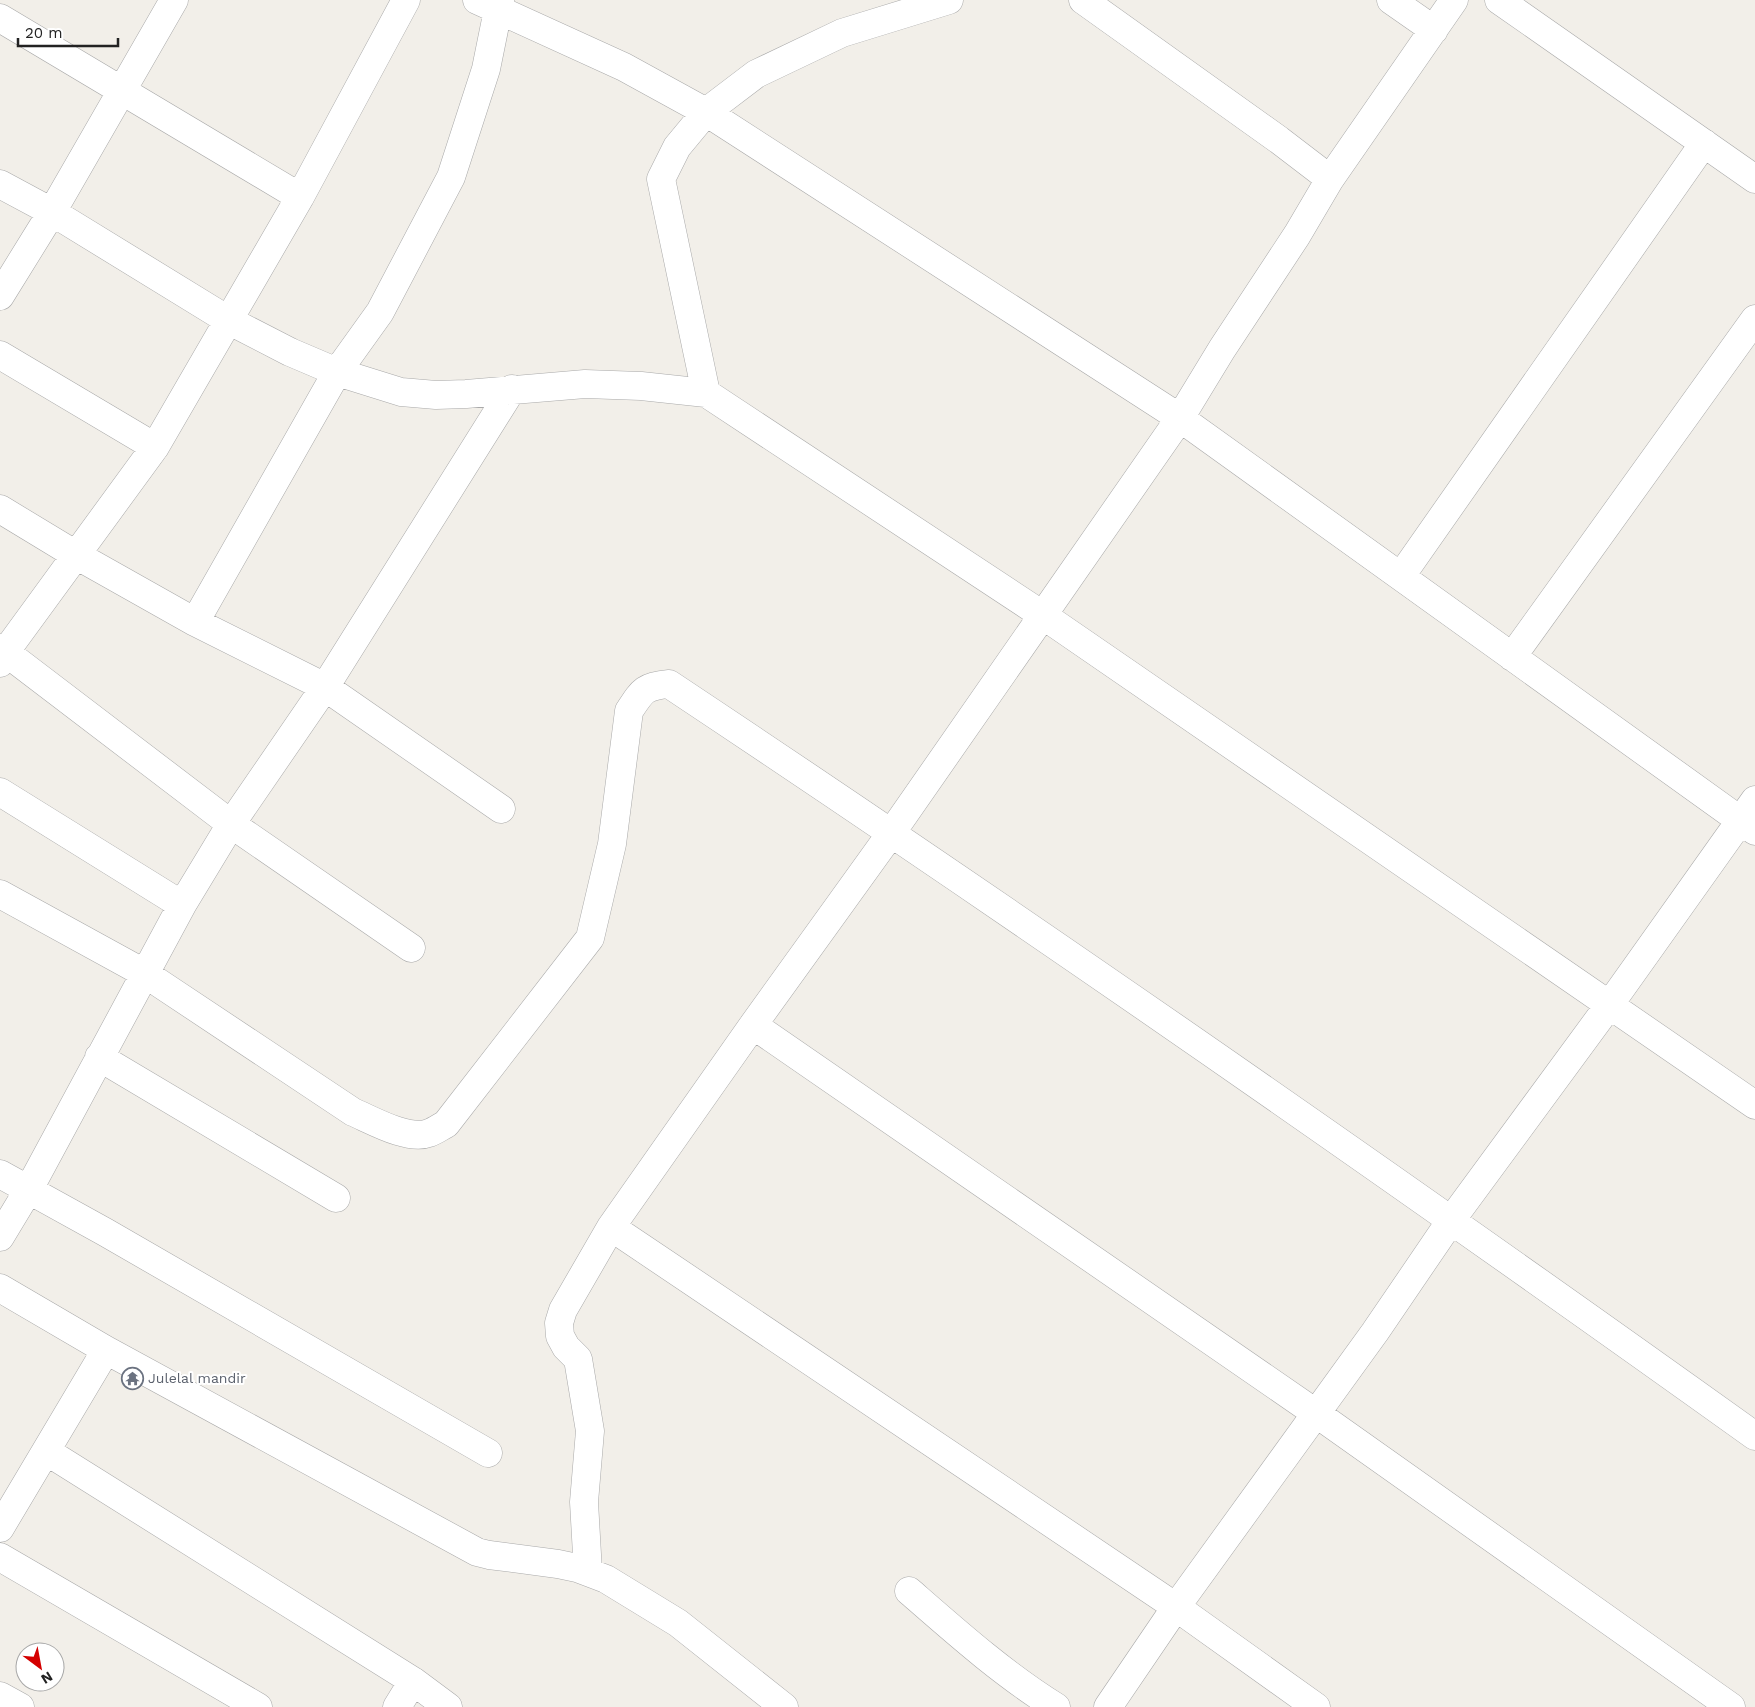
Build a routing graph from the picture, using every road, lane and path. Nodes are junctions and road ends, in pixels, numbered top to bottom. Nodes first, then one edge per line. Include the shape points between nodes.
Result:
1 (174, 0) edge
2 (406, 0) edge
3 (949, 0) edge
4 (1083, 0) edge
5 (1391, 0) edge
6 (1454, 0) edge
7 (1499, 0) edge
8 (491, 3) edge
9 (0, 18) edge
10 (1434, 30) junction
11 (122, 90) junction
12 (706, 112) junction
13 (1704, 143) junction
14 (1330, 179) junction
15 (1755, 179) edge
16 (0, 184) edge
17 (300, 197) junction
18 (52, 212) junction
19 (0, 296) edge
20 (1755, 319) edge
21 (228, 320) junction
22 (0, 355) edge
23 (337, 372) junction
24 (512, 389) junction
25 (706, 393) junction
26 (1180, 418) junction
27 (155, 447) junction
28 (0, 510) edge
29 (76, 555) junction
30 (1401, 576) junction
31 (1044, 616) junction
32 (195, 622) junction
33 (2, 654) edge
34 (1512, 657) junction
35 (325, 688) junction
36 (0, 792) edge
37 (501, 809) dead end
38 (1750, 818) edge
39 (232, 824) junction
40 (892, 832) junction
41 (4, 905) edge
42 (182, 905) junction
43 (411, 948) dead end
44 (144, 973) junction
45 (1610, 1004) junction
46 (753, 1026) junction
47 (99, 1057) junction
48 (1755, 1105) edge
49 (0, 1174) edge
50 (29, 1189) junction
51 (336, 1198) dead end
52 (1452, 1220) junction
53 (612, 1227) junction
54 (0, 1237) edge
55 (0, 1288) edge
56 (106, 1350) junction
57 (1317, 1414) junction
58 (1755, 1436) edge
59 (46, 1451) junction
60 (488, 1453) dead end
61 (0, 1528) edge
62 (0, 1557) edge
63 (588, 1572) junction
64 (909, 1591) dead end
65 (1176, 1607) junction
66 (413, 1681) junction
67 (0, 1696) edge
68 (20, 1707) edge
69 (258, 1707) edge
70 (397, 1707) edge
71 (448, 1707) edge
72 (784, 1707) edge
73 (1056, 1707) edge
74 (1108, 1707) edge
75 (1316, 1707) edge
76 (1730, 1707) edge

1 - 11 street
2 - 17 street
3 - 12 street via 842,33 756,74
4 - 14 street
5 - 10 street
6 - 10 street
7 - 13 street
8 - 12 street via 624,67
8 - 23 street via 486,69 451,177 380,312
9 - 11 street
10 - 14 street
11 - 17 street
11 - 18 street
12 - 25 street via 677,147 661,179
12 - 26 street
13 - 15 street
13 - 30 street
14 - 26 street
16 - 18 street
17 - 21 street
18 - 19 street
18 - 21 street
20 - 34 street
21 - 23 street
21 - 27 street
22 - 27 street
23 - 24 street via 401,392 436,395
23 - 32 street
24 - 25 street via 585,384
24 - 35 street
25 - 31 street
26 - 30 street
26 - 31 street
27 - 29 street
28 - 29 street
29 - 32 street
29 - 33 street
30 - 34 street
31 - 40 street
31 - 45 street
32 - 35 street
33 - 39 street
34 - 38 street
35 - 37 street
35 - 39 street
36 - 42 street
38 - 45 street
39 - 42 street
39 - 43 street
40 - 44 street via 669,684 652,685 640,694 629,712 612,844 590,938 446,1124 428,1134 390,1128 353,1112
40 - 46 street
40 - 52 street
41 - 44 street
42 - 44 street
44 - 47 street
45 - 48 street
45 - 52 street
46 - 53 street
46 - 57 street
47 - 50 street
47 - 51 street
49 - 50 street
50 - 54 street
50 - 60 street
52 - 57 street
52 - 58 street
53 - 63 street via 559,1323 563,1342 578,1359 590,1431 584,1502
53 - 65 street
55 - 56 street
56 - 59 street
56 - 63 street via 476,1552 558,1564
57 - 65 street
57 - 76 street
59 - 61 street
59 - 66 street
62 - 69 street
63 - 72 street via 678,1623
64 - 73 street via 994,1664
65 - 74 street
65 - 75 street
66 - 70 street
66 - 71 street
67 - 68 street

